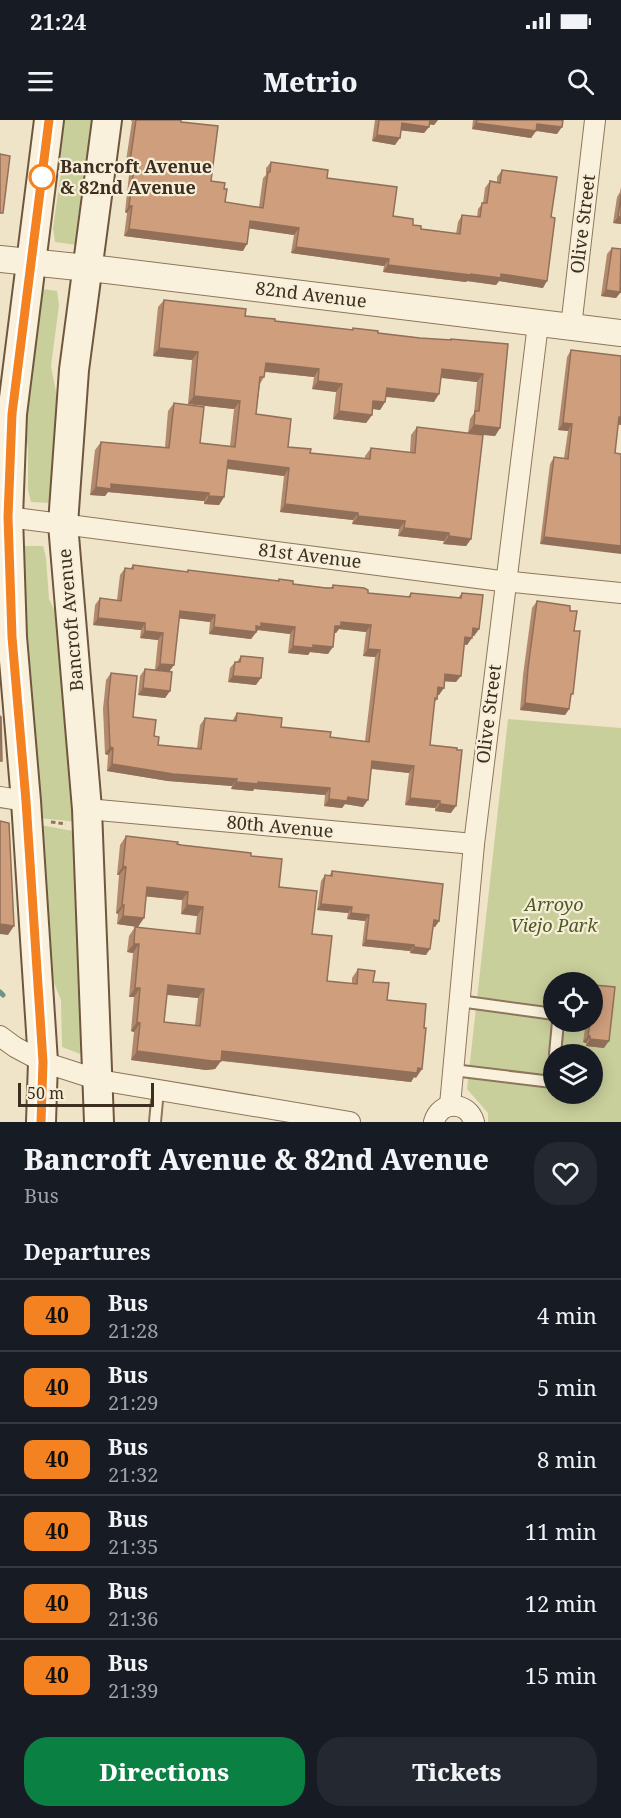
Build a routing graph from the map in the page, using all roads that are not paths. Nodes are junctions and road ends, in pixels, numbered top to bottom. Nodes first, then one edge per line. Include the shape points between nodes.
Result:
1 (49, 120) edge
2 (107, 120) edge
3 (595, 120) edge
4 (0, 260) edge
5 (30, 262) junction
6 (87, 268) junction
7 (538, 324) junction
8 (571, 327) junction
9 (621, 333) edge
10 (4, 517) edge
11 (63, 524) junction
12 (506, 581) junction
13 (621, 593) edge
14 (18, 806) edge
15 (88, 818) junction
16 (474, 844) junction
17 (459, 1001) junction
18 (543, 1012) edge
19 (0, 1036) edge
20 (43, 1062) junction
21 (453, 1070) junction
22 (99, 1080) junction
23 (543, 1081) edge
24 (158, 1090) junction
25 (450, 1105) junction
26 (41, 1122) edge
27 (99, 1122) edge
28 (155, 1122) edge
29 (341, 1122) edge
30 (350, 1122) edge
31 (434, 1122) edge
32 (474, 1122) edge

1 - 5 main road
2 - 6 main road, Bancroft Avenue
3 - 8 street, Olive Street
4 - 5 street, 82nd Avenue
5 - 6 street, 82nd Avenue
5 - 10 main road
6 - 7 street, 82nd Avenue
6 - 11 main road, Bancroft Avenue via 74,370
7 - 8 street, 82nd Avenue
7 - 12 street, Olive Street
8 - 9 street, 82nd Avenue
10 - 11 street, 81st Avenue
10 - 14 main road
11 - 12 street, 81st Avenue
11 - 15 main road, Bancroft Avenue
12 - 13 street, 81st Avenue
12 - 16 street, Olive Street
14 - 20 main road
15 - 16 street, 80th Avenue
15 - 22 main road, Bancroft Avenue
16 - 17 street, Olive Street
17 - 18 lane
17 - 21 street, Olive Street
19 - 20 street
20 - 22 street
20 - 26 main road
21 - 23 lane
21 - 25 street, Olive Street
22 - 24 street
22 - 27 main road, Bancroft Avenue
24 - 28 lane
24 - 29 street
25 - 31 street via 440,1111
25 - 32 street via 464,1107
29 - 30 street

